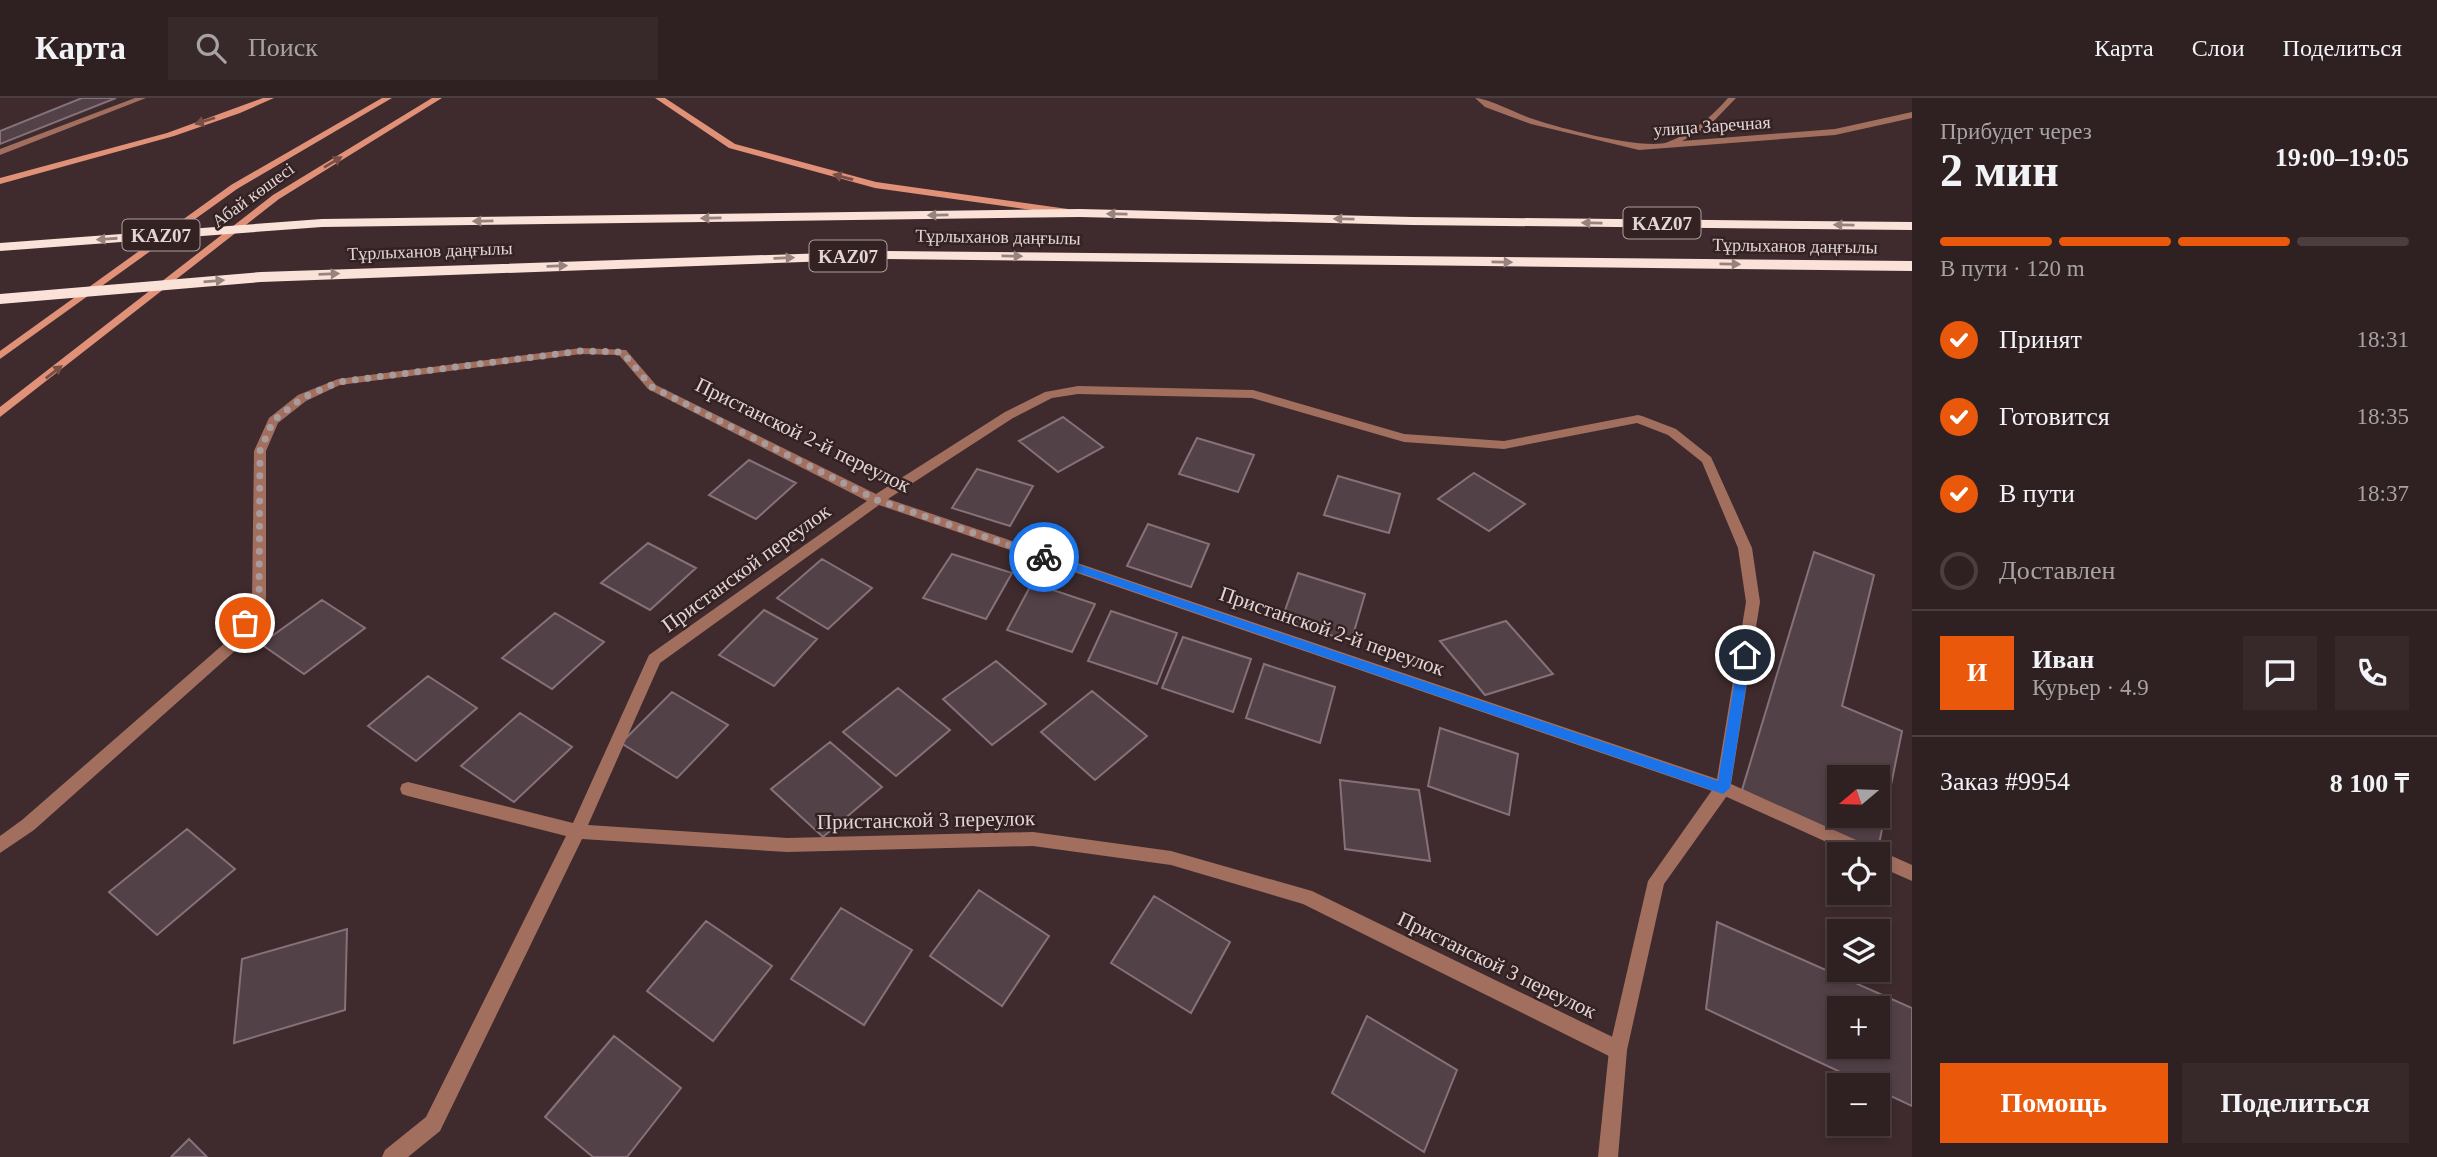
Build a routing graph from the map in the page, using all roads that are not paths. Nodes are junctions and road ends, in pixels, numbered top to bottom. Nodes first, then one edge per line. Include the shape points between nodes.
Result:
1 (142, 98) edge
2 (270, 98) edge
3 (388, 98) edge
4 (438, 98) edge
5 (659, 98) edge
6 (1479, 98) edge
7 (1732, 98) edge
8 (1912, 116) edge
9 (1657, 148) junction
10 (0, 152) edge
11 (0, 181) edge
12 (1080, 213) junction
13 (1912, 226) edge
14 (0, 247) edge
15 (1912, 267) edge
16 (0, 299) edge
17 (0, 356) edge
18 (0, 414) edge
19 (877, 500) junction
20 (1723, 788) junction
21 (408, 789) dead end
22 (577, 831) junction
23 (1843, 842) edge
24 (0, 846) edge
25 (1890, 863) edge
26 (1912, 873) edge
27 (1618, 1049) junction
28 (392, 1157) edge
29 (1608, 1157) edge

1 - 10 street
2 -> 11 main road via 81,161
3 - 17 main road, Абай көшесі via 234,187
18 -> 4 main road, Абай көшесі via 275,197
12 -> 5 main road via 875,186 732,146
6 - 9 street, улица Заречная via 1534,122
7 - 9 street via 1719,116
8 - 9 street, улица Заречная via 1835,132
13 -> 12 highway, Тұрлыханов даңғылы / KAZ07
12 -> 14 highway, Тұрлыханов даңғылы / KAZ07 via 322,223
16 -> 15 highway, Тұрлыханов даңғылы / KAZ07 via 261,276 886,255
19 - 20 street, Пристанской 2-й переулок
19 - 20 street, Пристанской переулок via 1009,415 1049,395 1078,390 1254,394 1404,438 1504,445 1638,419 1672,432 1707,460 1745,548 1753,602
19 - 22 street, Пристанской переулок via 654,659
19 - 24 street, Пристанской 2-й переулок via 652,387 622,352 581,351 338,382 302,398 273,421 260,451 259,600 231,646
20 - 23 street, Пристанской 2-й переулок
20 - 27 street via 1656,881
21 - 22 street, Пристанской 3 переулок
22 - 27 street, Пристанской 3 переулок via 786,845 1033,839 1171,858 1306,897
22 - 28 street, Пристанской переулок via 433,1124
25 - 26 street
27 - 29 street

